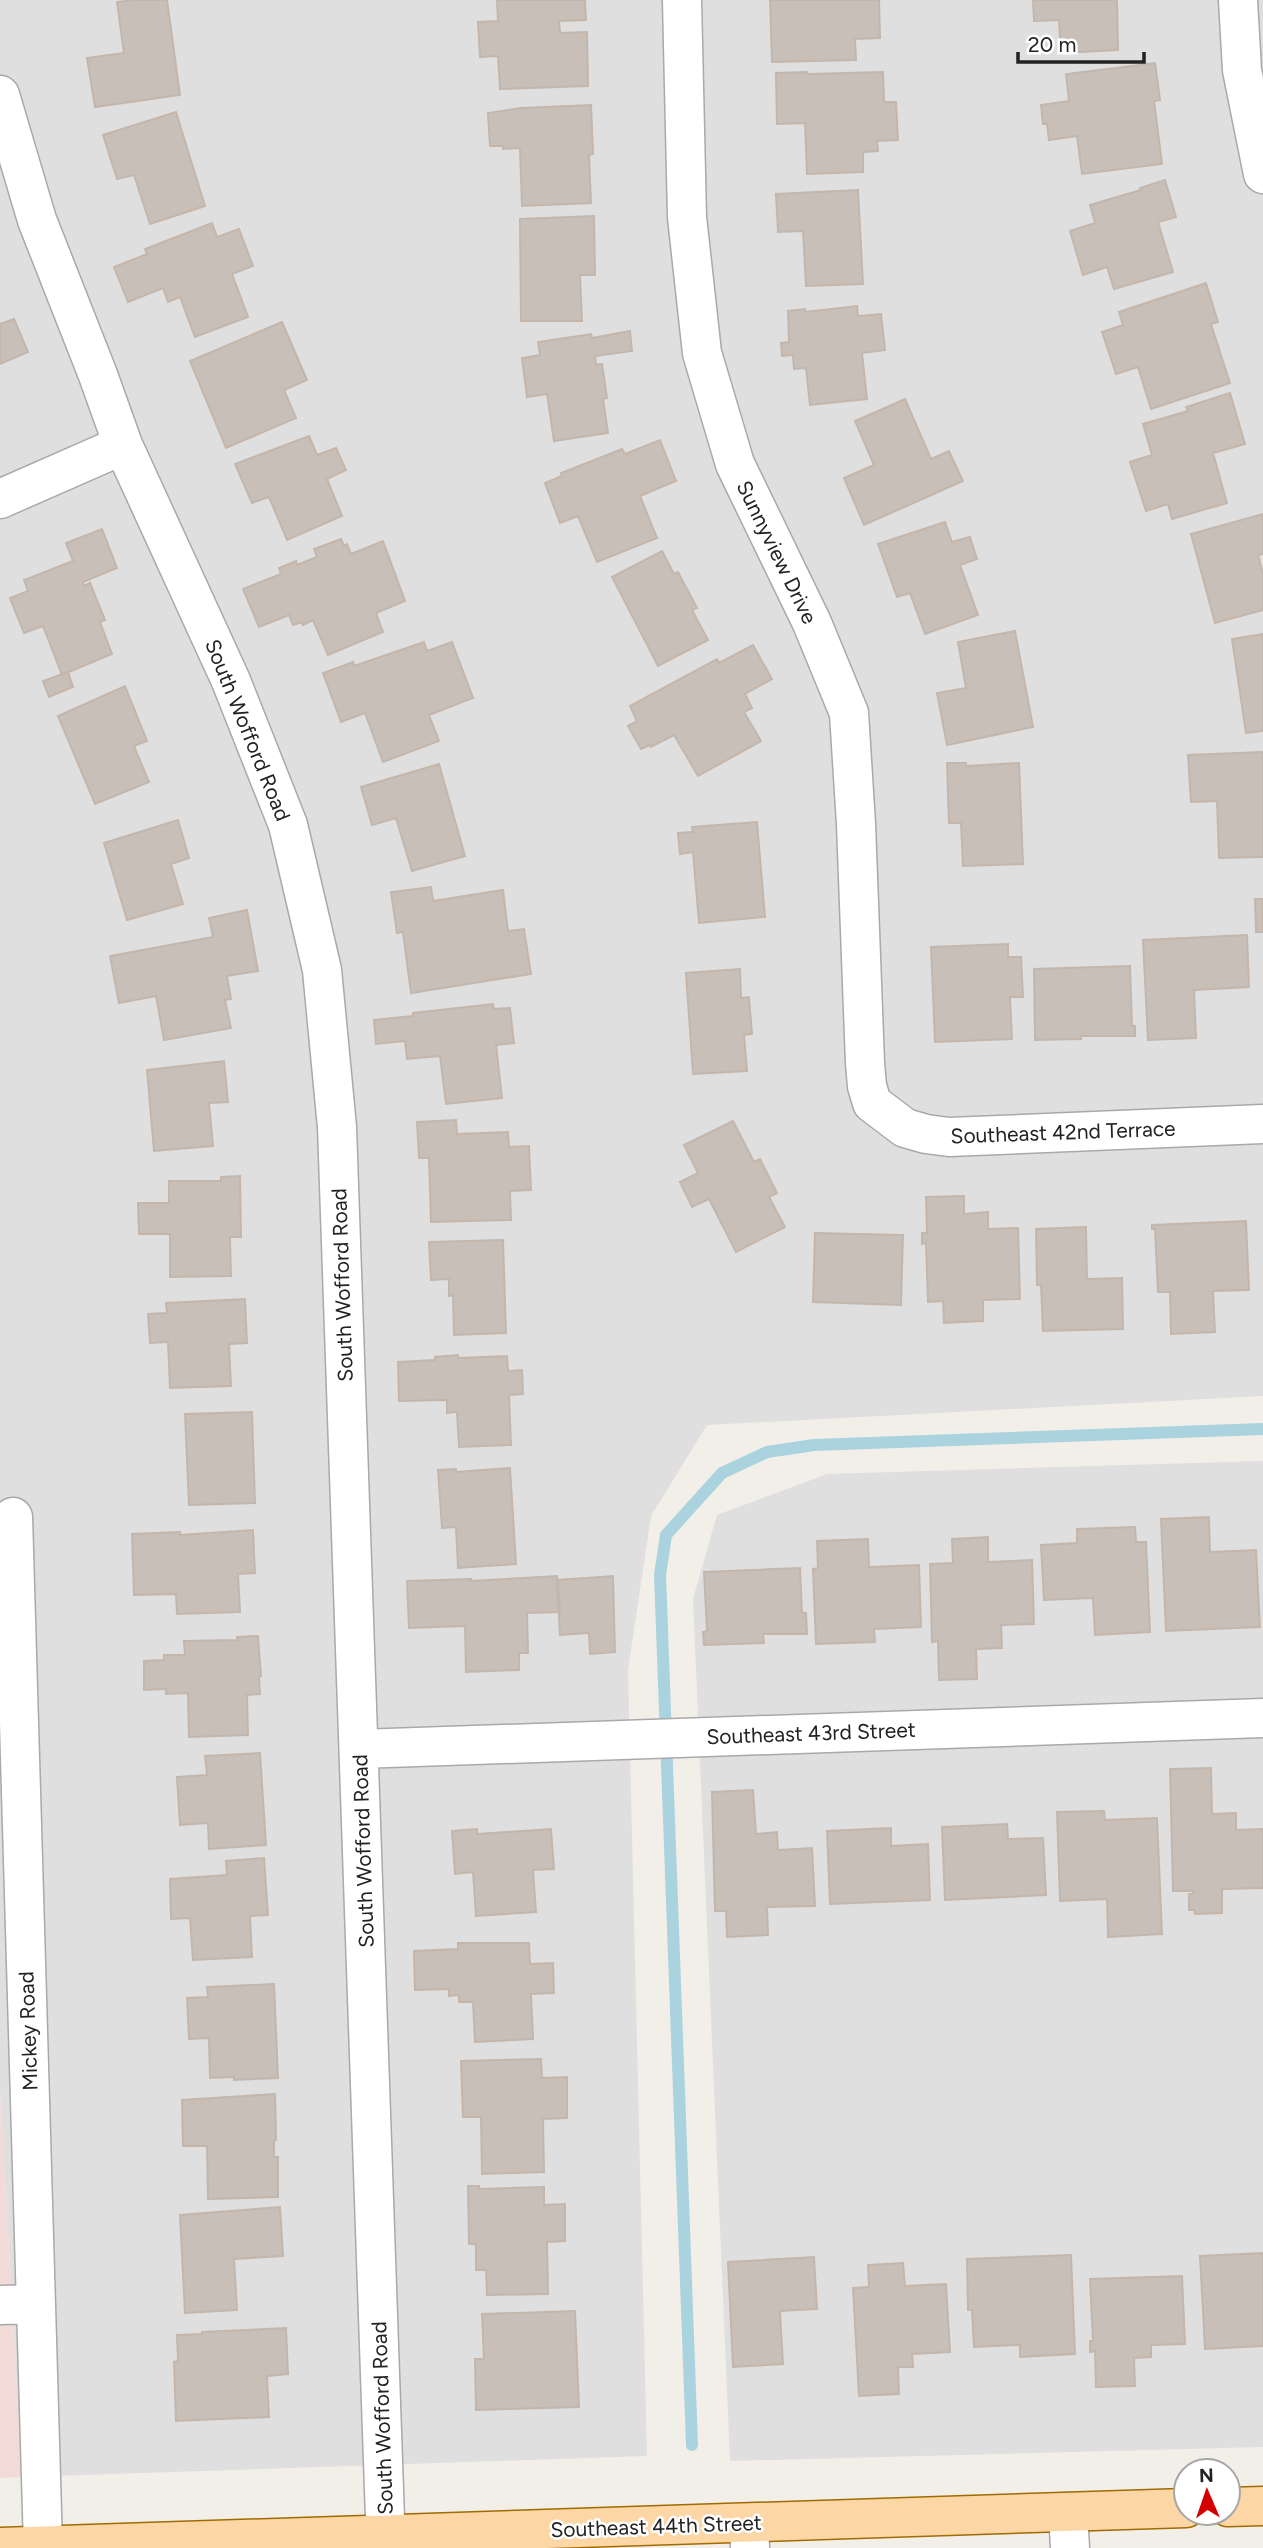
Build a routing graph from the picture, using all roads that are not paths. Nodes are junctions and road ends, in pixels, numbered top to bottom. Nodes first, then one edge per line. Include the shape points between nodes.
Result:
1 (681, 0) edge
2 (1238, 0) edge
3 (0, 95) edge
4 (1263, 174) edge
5 (123, 445) junction
6 (0, 499) edge
7 (872, 1102) joint
8 (1263, 1124) edge
9 (13, 1517) dead end
10 (9, 1689) edge
11 (1263, 1718) edge
12 (359, 1749) junction
13 (18, 2305) edge
14 (1263, 2506) edge
15 (1242, 2507) edge
16 (1172, 2511) edge
17 (1069, 2530) edge
18 (749, 2536) edge
19 (386, 2541) edge
20 (43, 2546) junction
21 (0, 2547) edge

1 - 7 street, Sunnyview Drive via 687,217 702,353 735,464 813,623 849,713 865,1063
2 - 4 street via 1242,70
3 - 5 street, South Wofford Road via 37,220
5 - 6 street
5 - 12 street, South Wofford Road via 231,681 288,825 322,970 337,1128
7 - 8 street, Southeast 42nd Terrace via 905,1128 949,1137
9 - 10 street, Mickey Road
10 - 13 street, Mickey Road
11 - 12 street, Southeast 43rd Street
12 - 19 street, South Wofford Road
13 - 20 street, Mickey Road
14 - 15 main road
16 - 17 main road, Southeast 44th Street
17 - 18 main road, Southeast 44th Street
18 - 19 main road, Southeast 44th Street
19 - 20 main road, Southeast 44th Street
20 - 21 main road, Southeast 44th Street

